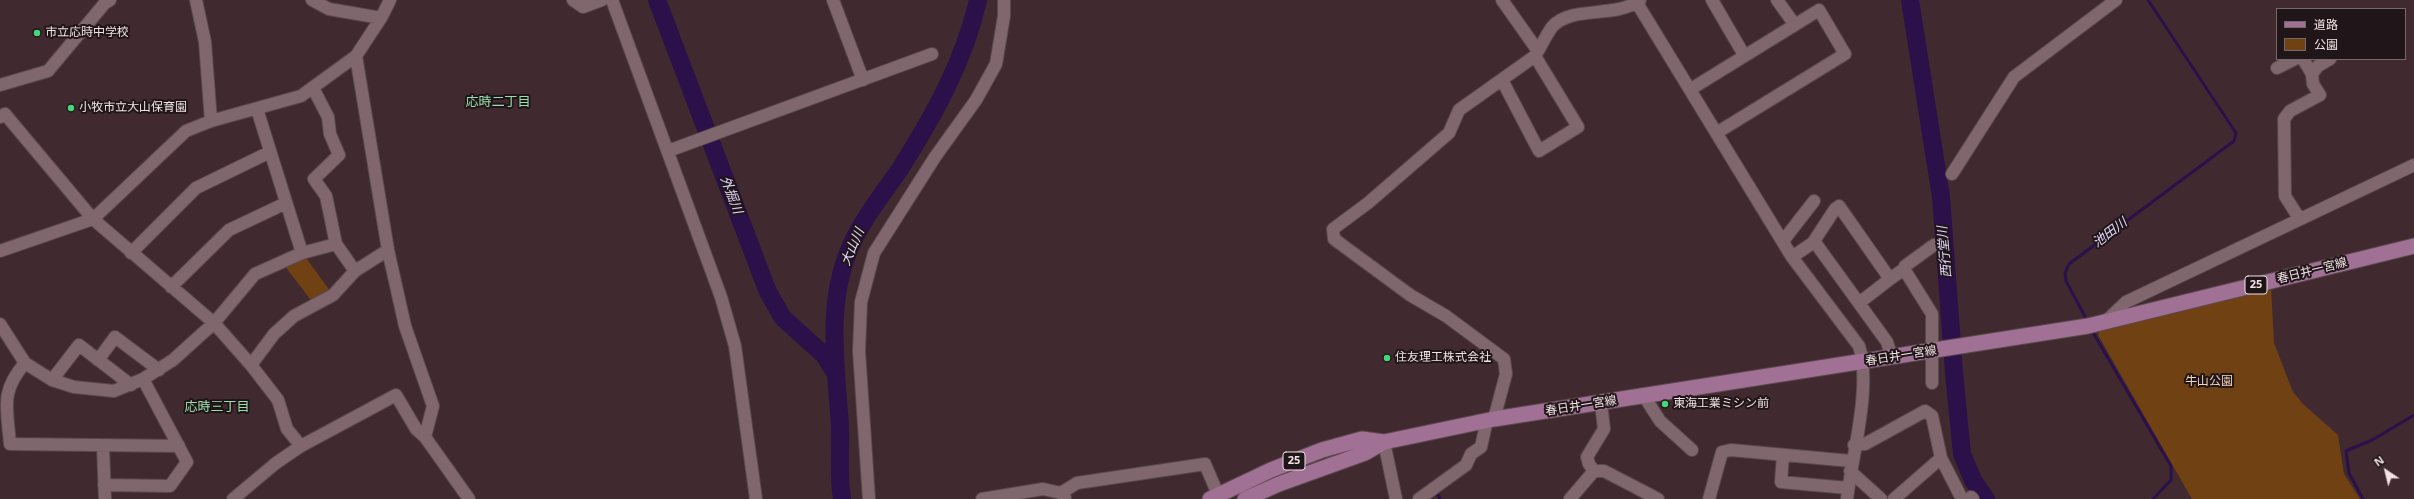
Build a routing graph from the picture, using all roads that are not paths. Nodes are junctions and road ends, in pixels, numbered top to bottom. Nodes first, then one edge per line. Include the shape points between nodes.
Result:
1 (110, 0) edge
2 (196, 0) edge
3 (312, 0) edge
4 (390, 0) edge
5 (573, 0) edge
6 (602, 0) edge
7 (612, 0) edge
8 (834, 0) edge
9 (1004, 0) edge
10 (1502, 0) edge
11 (1712, 0) edge
12 (1777, 0) edge
13 (2116, 0) edge
14 (1638, 1) edge
15 (1618, 4) edge
16 (381, 18) junction
17 (1795, 25) junction
18 (932, 54) dead end
19 (1536, 54) junction
20 (1744, 55) junction
21 (356, 56) junction
22 (2293, 60) edge
23 (2304, 60) edge
24 (2328, 60) edge
25 (2277, 68) dead end
26 (2312, 74) junction
27 (863, 80) junction
28 (1502, 80) junction
29 (0, 85) edge
30 (313, 88) junction
31 (1691, 89) junction
32 (257, 109) junction
33 (0, 117) edge
34 (211, 121) junction
35 (1718, 132) junction
36 (668, 151) junction
37 (270, 152) junction
38 (2414, 165) edge
39 (1952, 174) dead end
40 (1814, 201) dead end
41 (286, 203) junction
42 (2299, 218) junction
43 (93, 219) junction
44 (1783, 241) junction
45 (1814, 242) junction
46 (336, 244) junction
47 (1934, 245) dead end
48 (2414, 246) edge
49 (2, 248) edge
50 (388, 250) junction
51 (131, 253) junction
52 (302, 253) junction
53 (1792, 257) junction
54 (1904, 269) junction
55 (355, 271) junction
56 (1890, 279) junction
57 (171, 287) junction
58 (1859, 303) junction
59 (0, 324) edge
60 (214, 324) junction
61 (2097, 324) junction
62 (1934, 351) junction
63 (1892, 358) junction
64 (98, 360) junction
65 (1864, 362) junction
66 (25, 363) junction
67 (251, 365) junction
68 (159, 370) junction
69 (143, 379) junction
70 (52, 380) junction
71 (1932, 383) dead end
72 (131, 385) junction
73 (3, 393) edge
74 (1644, 396) junction
75 (1601, 403) junction
76 (1490, 420) junction
77 (425, 437) junction
78 (1384, 442) junction
79 (1854, 445) junction
80 (103, 446) junction
81 (179, 446) junction
82 (301, 446) junction
83 (1692, 450) dead end
84 (1783, 455) junction
85 (1941, 458) junction
86 (1851, 466) junction
87 (1594, 471) junction
88 (104, 485) junction
89 (1848, 494) edge
90 (1064, 496) edge
91 (1216, 497) edge
92 (1650, 497) edge
93 (1969, 498) edge
94 (105, 499) edge
95 (233, 499) edge
96 (469, 499) edge
97 (756, 499) edge
98 (869, 499) edge
99 (982, 499) edge
100 (1245, 499) edge
101 (1396, 499) edge
102 (1419, 499) edge
103 (1570, 499) edge
104 (1708, 499) edge
105 (1881, 499) edge
106 (1894, 499) edge

1 - 29 street via 48,71
2 - 34 street via 205,42
3 - 16 street via 329,9
4 - 16 street
5 - 6 street via 583,7
7 - 36 street
8 - 27 street
9 - 98 street via 996,64 976,100 935,157 874,252 862,295 859,351
10 - 19 street
11 - 20 street
12 - 17 street
13 - 39 street via 2014,77
14 - 15 street
14 - 31 street
15 - 19 street via 1602,13 1584,13 1564,19 1553,26
16 - 21 street
17 - 20 street
17 - 35 street via 1819,10 1845,54
18 - 27 street
19 - 28 street
19 - 28 street via 1578,127 1539,151
20 - 31 street
21 - 30 street
21 - 50 street
22 - 25 street
23 - 26 street
24 - 26 street via 2318,66
26 - 42 street via 2313,84 2320,95 2290,111 2284,119 2285,196
27 - 36 street
28 - 76 street via 1459,110 1449,133 1368,203 1333,229 1334,239 1504,359 1506,374
30 - 32 street via 301,96
30 - 46 street via 328,117 330,134 339,155 314,179 326,196
31 - 35 street
32 - 34 street
32 - 37 street
33 - 43 street via 5,114
34 - 43 street via 186,131 174,140
35 - 44 street
36 - 97 street via 721,297 734,346
37 - 41 street
37 - 51 street via 196,188
38 - 42 street
40 - 44 street
41 - 52 street
41 - 57 street via 229,230
42 - 61 street via 2126,302
43 - 49 street
43 - 51 street
44 - 53 street
45 - 53 street
45 - 56 street via 1835,208 1839,206
45 - 58 street
46 - 52 street
46 - 55 street
47 - 54 street via 1904,266
48 - 61 main road, 春日井一宮線 / 25
50 - 55 street
50 - 77 street via 405,326 432,406
51 - 57 street
52 - 60 street via 255,274
53 - 65 street via 1859,346
54 - 56 street
54 - 62 street via 1932,314
55 - 67 street via 333,295 294,316 274,334
56 - 58 street
57 - 60 street
58 - 63 street via 1887,342
59 - 66 street
60 - 67 street
60 - 68 street
61 - 62 main road, 春日井一宮線 / 25
62 - 63 main road, 春日井一宮線 / 25
62 - 71 street
63 - 65 main road, 春日井一宮線 / 25
64 - 68 street via 115,337
64 - 70 street via 79,345
64 - 72 street
65 - 74 main road, 春日井一宮線 / 25
65 - 79 street via 1861,406
66 - 70 street
66 - 73 street
67 - 82 street via 278,400 287,429
68 - 69 street
69 - 72 street
69 - 81 street
70 - 72 street via 95,391 114,391
73 - 80 street via 10,444
74 - 75 main road, 春日井一宮線 / 25
74 - 83 street via 1660,421
75 - 76 main road, 春日井一宮線 / 25
75 - 87 street via 1604,429 1587,457
76 - 78 main road, 春日井一宮線 / 25
76 - 102 street via 1481,447 1471,454 1466,465
77 - 82 street via 416,429 396,395
77 - 96 street
78 - 91 main road, 春日井一宮線 / 25 via 1362,439 1322,450 1271,470
78 - 100 main road, 春日井一宮線 / 25 via 1365,453
78 - 101 street
79 - 85 street via 1864,444 1925,411 1932,416
79 - 86 street
80 - 81 street
80 - 88 street
81 - 88 street via 187,462 170,486
82 - 95 street
84 - 86 street
84 - 89 street via 1781,482
84 - 104 street via 1731,450 1722,452
85 - 93 street
85 - 106 street
86 - 89 street
86 - 105 street
87 - 92 street via 1604,471
87 - 103 street
88 - 94 street
90 - 91 street via 1076,483 1205,464
90 - 99 street via 1043,489

